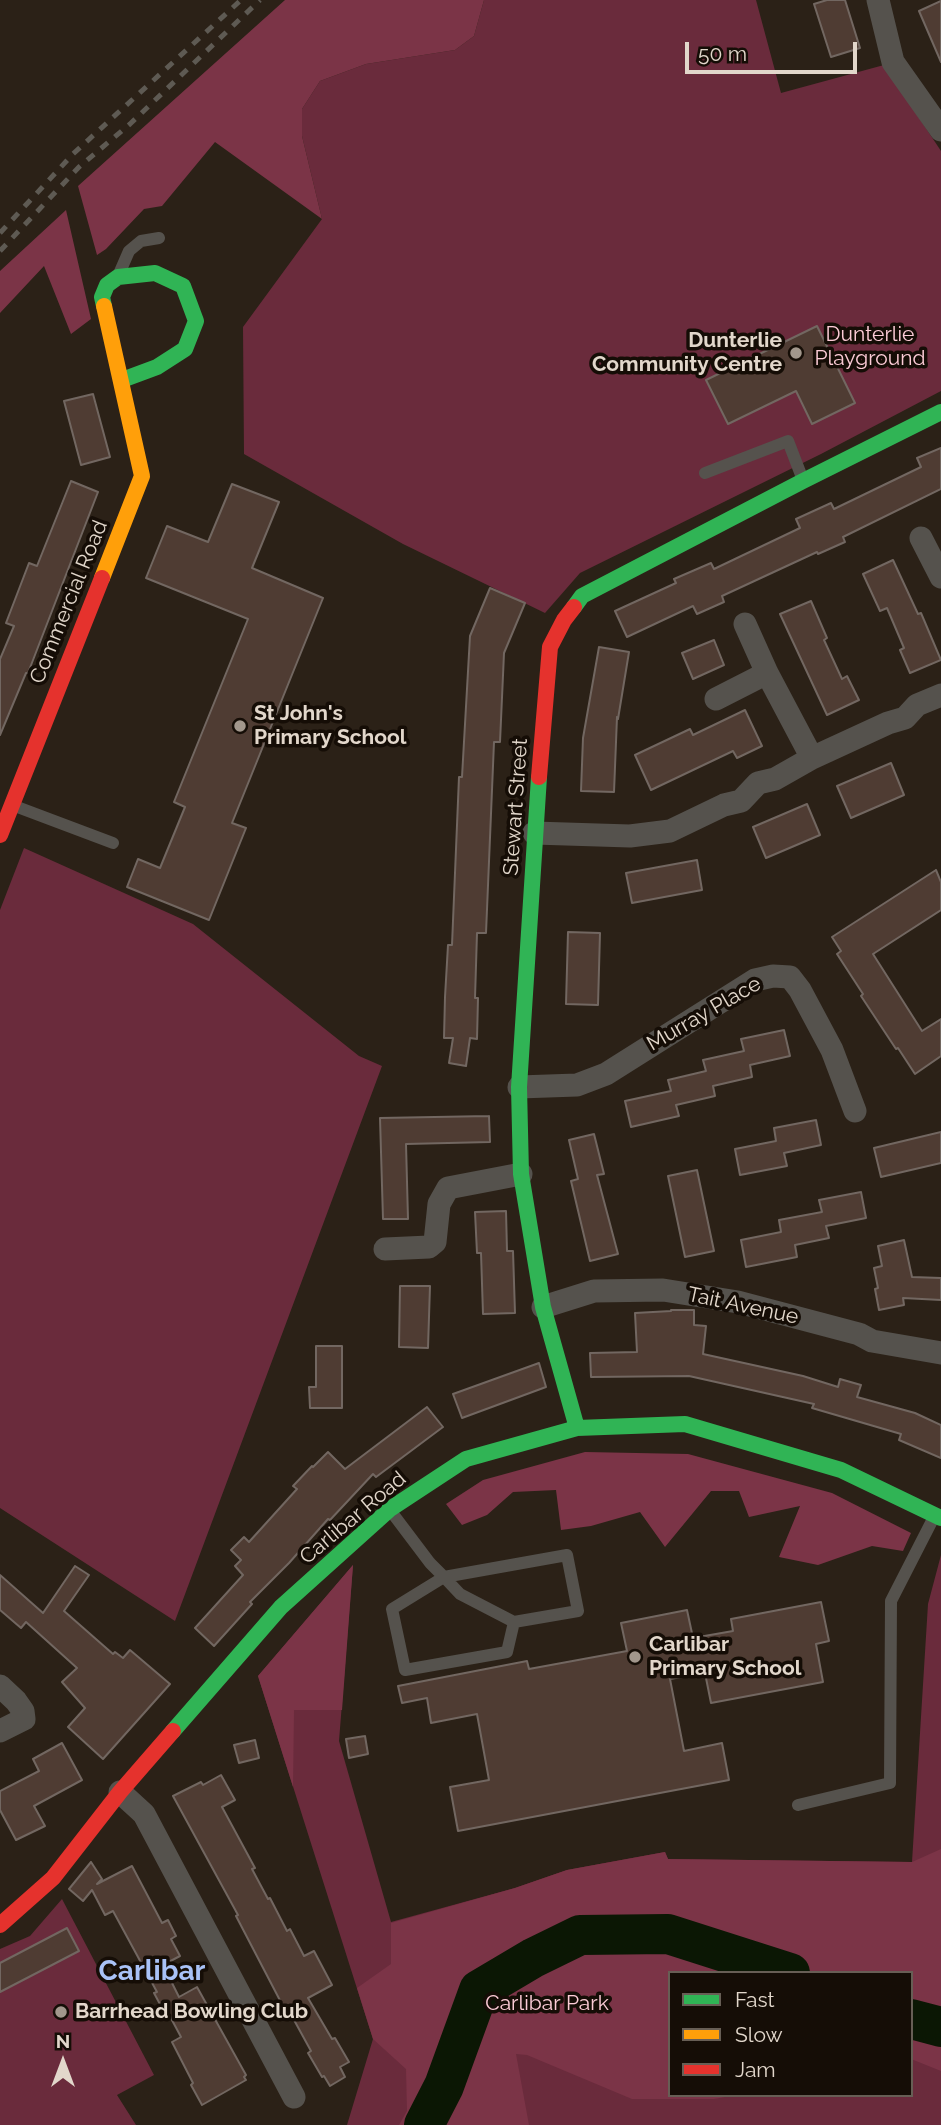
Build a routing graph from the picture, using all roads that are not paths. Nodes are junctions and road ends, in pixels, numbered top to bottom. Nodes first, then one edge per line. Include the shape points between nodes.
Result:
1 (877, 0) edge
2 (941, 130) edge
3 (159, 238) dead end
4 (118, 277) junction
5 (122, 380) junction
6 (941, 412) edge
7 (705, 473) dead end
8 (803, 481) junction
9 (921, 538) dead end
10 (941, 577) edge
11 (745, 624) dead end
12 (767, 673) junction
13 (941, 695) edge
14 (716, 699) dead end
15 (812, 758) junction
16 (12, 805) junction
17 (534, 833) junction
18 (0, 835) edge
19 (113, 844) dead end
20 (519, 1087) junction
21 (855, 1111) dead end
22 (521, 1174) junction
23 (385, 1249) dead end
24 (543, 1307) junction
25 (941, 1353) edge
26 (578, 1428) junction
27 (390, 1509) junction
28 (938, 1516) edge
29 (444, 1577) junction
30 (514, 1622) junction
31 (0, 1686) edge
32 (0, 1731) edge
33 (120, 1792) junction
34 (798, 1805) dead end
35 (0, 1924) edge
36 (294, 2097) dead end

1 - 2 street via 893,62
3 - 4 lane via 141,241 129,251
4 - 5 street, Commercial Road via 107,285 102,297
4 - 5 street via 155,273 183,286 195,321 185,349 157,367
5 - 16 street, Commercial Road via 142,476
6 - 8 street, Stewart Street
7 - 8 lane via 788,441
8 - 17 street, Stewart Street via 582,596 550,647
9 - 10 street
11 - 12 street
12 - 14 street
12 - 15 street
13 - 15 street via 917,705 905,718
15 - 17 street via 775,779 758,783 741,801 670,831 630,836
16 - 18 street, Commercial Road
16 - 19 lane
17 - 20 street, Stewart Street
20 - 21 street, Murray Place via 577,1085 606,1074 755,980 790,977 832,1050
20 - 22 street, Stewart Street
22 - 23 street via 448,1188 439,1204 435,1242 429,1247
22 - 24 street, Stewart Street
24 - 25 street, Tait Avenue via 594,1291 663,1290 738,1302 872,1340
24 - 26 street, Stewart Street
26 - 27 street, Carlibar Road via 466,1459
26 - 28 street, Carlibar Road via 685,1424 841,1470
27 - 29 lane
27 - 33 street, Carlibar Road via 281,1607
28 - 34 lane via 891,1601 890,1783
29 - 30 lane via 460,1594
29 - 30 lane via 567,1555 578,1611
29 - 30 lane via 392,1609 405,1670 507,1652
31 - 32 street via 16,1701 24,1719
33 - 35 street, Carlibar Road via 52,1878
33 - 36 street via 144,1814

